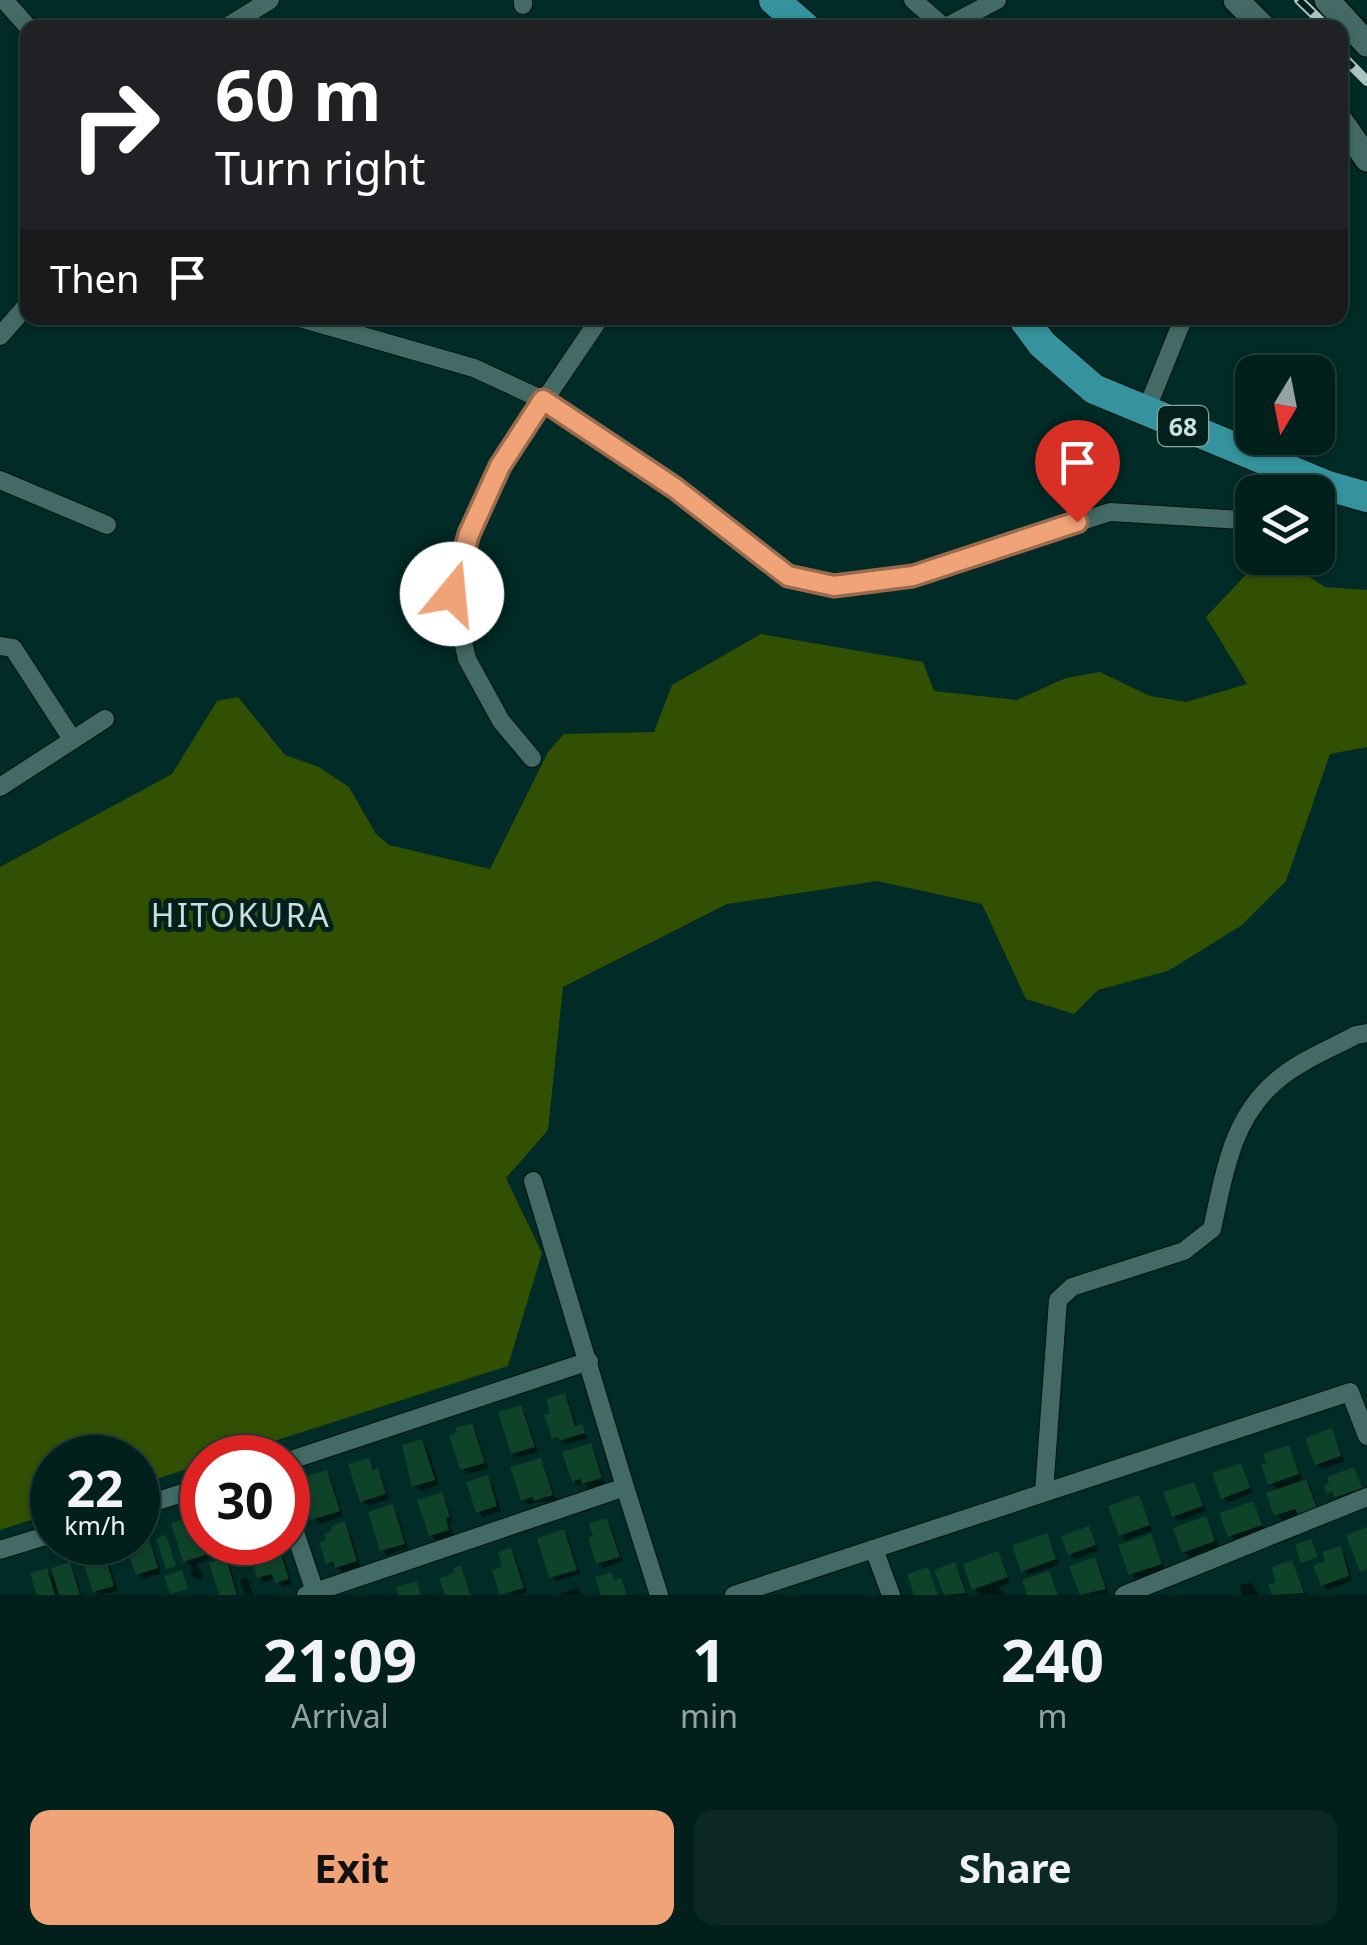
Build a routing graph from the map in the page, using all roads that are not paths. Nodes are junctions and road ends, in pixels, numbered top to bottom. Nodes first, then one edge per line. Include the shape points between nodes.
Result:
1 (4, 0) edge
2 (270, 0) edge
3 (913, 0) edge
4 (997, 0) edge
5 (1236, 0) edge
6 (1326, 0) edge
7 (22, 20) edge
8 (238, 20) edge
9 (936, 20) edge
10 (958, 20) edge
11 (1256, 20) edge
12 (1345, 20) edge
13 (1348, 24) edge
14 (1367, 44) edge
15 (1348, 132) edge
16 (1367, 159) edge
17 (20, 313) edge
18 (324, 325) edge
19 (595, 325) edge
20 (1028, 325) edge
21 (1182, 325) edge
22 (0, 336) edge
23 (543, 400) junction
24 (1146, 411) junction
25 (1290, 475) edge
26 (0, 480) edge
27 (1335, 491) edge
28 (1367, 497) edge
29 (1235, 520) edge
30 (107, 526) dead end
31 (0, 646) edge
32 (105, 719) dead end
33 (72, 739) junction
34 (532, 758) dead end
35 (0, 788) edge
36 (1367, 1033) edge
37 (533, 1181) dead end
38 (590, 1362) junction
39 (1365, 1424) edge
40 (310, 1454) edge
41 (625, 1487) junction
42 (1044, 1492) junction
43 (1367, 1497) edge
44 (30, 1541) edge
45 (874, 1549) junction
46 (0, 1550) edge
47 (304, 1565) edge
48 (312, 1594) edge
49 (658, 1595) edge
50 (734, 1595) edge
51 (891, 1595) edge
52 (1124, 1595) edge

1 - 7 street
2 - 8 street
3 - 9 street
4 - 10 street
5 - 11 street
6 - 12 street
13 - 14 street
15 - 16 street
17 - 22 street
18 - 23 street via 474,368
19 - 23 street
20 - 24 main road, 68 via 1094,390
21 - 24 street
23 - 29 street via 675,488 788,576 834,586 913,576 1110,512
23 - 34 street via 500,466 469,534 452,594 468,659 501,721
24 - 25 main road, 68
26 - 30 street
27 - 28 main road, 68
31 - 33 street via 13,648
32 - 33 street
33 - 35 street
36 - 42 street via 1276,1080 1242,1119 1212,1229 1184,1251 1072,1288 1058,1300
37 - 38 street
38 - 40 street
38 - 41 street
39 - 42 street via 1350,1392
41 - 48 street
41 - 49 street
42 - 45 street
43 - 52 street
44 - 46 street
45 - 50 street
45 - 51 street
47 - 48 street

